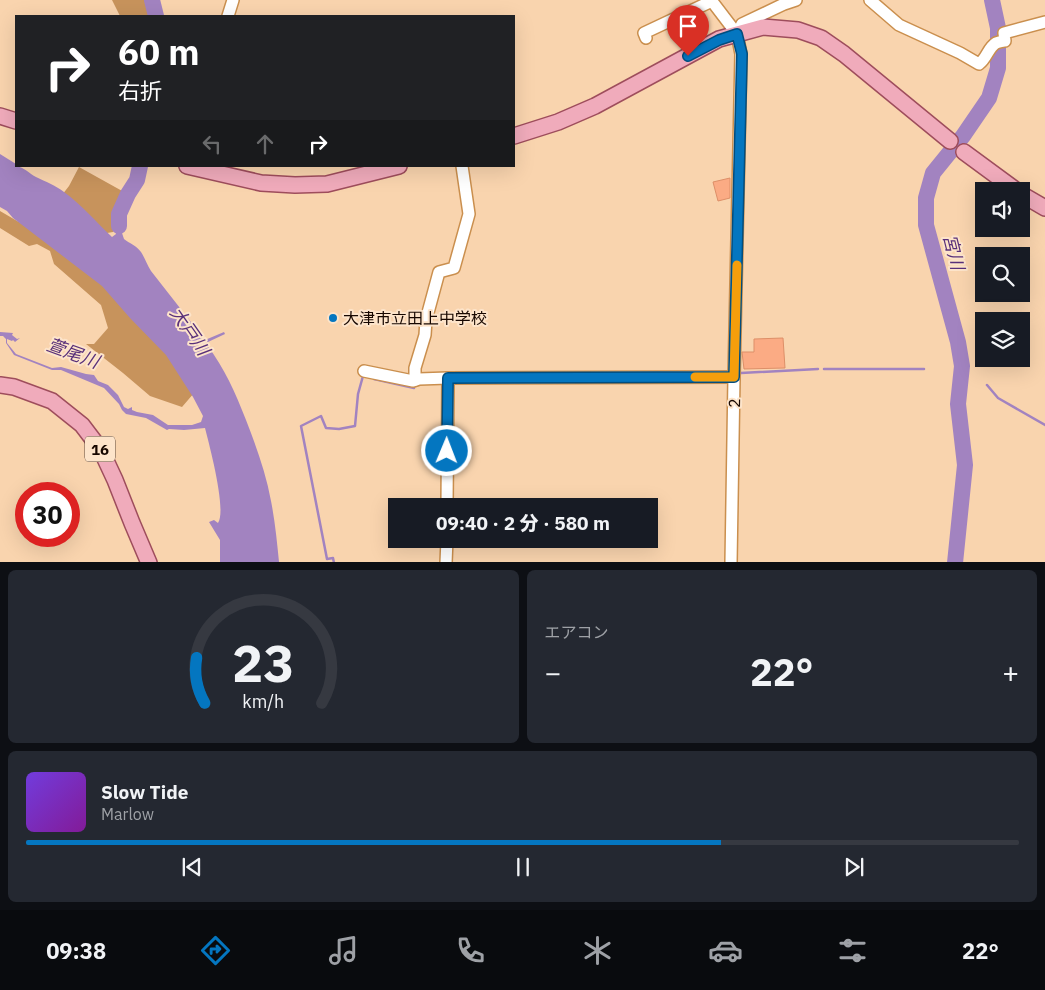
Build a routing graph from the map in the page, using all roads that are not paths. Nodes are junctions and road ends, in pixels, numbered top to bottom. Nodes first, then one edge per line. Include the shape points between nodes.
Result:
1 (233, 0) edge
2 (711, 0) edge
3 (796, 0) edge
4 (870, 0) edge
5 (228, 15) edge
6 (1045, 22) edge
7 (737, 34) junction
8 (646, 38) dead end
9 (0, 116) edge
10 (15, 121) edge
11 (515, 136) edge
12 (950, 141) dead end
13 (964, 152) dead end
14 (191, 167) edge
15 (396, 167) edge
16 (462, 167) edge
17 (1005, 182) edge
18 (1030, 199) edge
19 (1045, 208) edge
20 (364, 371) dead end
21 (734, 377) junction
22 (448, 378) junction
23 (415, 380) junction
24 (0, 385) edge
25 (447, 498) edge
26 (446, 548) edge
27 (150, 562) edge
28 (446, 562) edge
29 (732, 562) edge

1 - 5 street
2 - 7 street
2 - 8 street via 644,33
3 - 7 street via 742,24
4 - 6 street via 899,25 979,64 996,43 1005,41 1004,33
7 - 11 main road via 719,40 595,106
7 - 12 main road via 763,27 798,30 821,38
7 - 21 street, 2 via 742,54
9 - 10 main road
13 - 17 main road
14 - 15 main road via 261,183 295,185 327,184
16 - 23 street via 469,214 454,268 438,272
18 - 19 main road
20 - 23 street
21 - 22 street
21 - 29 street, 2
22 - 23 street
22 - 25 street
24 - 27 main road, 16 via 52,401 82,425 101,450
26 - 28 street

